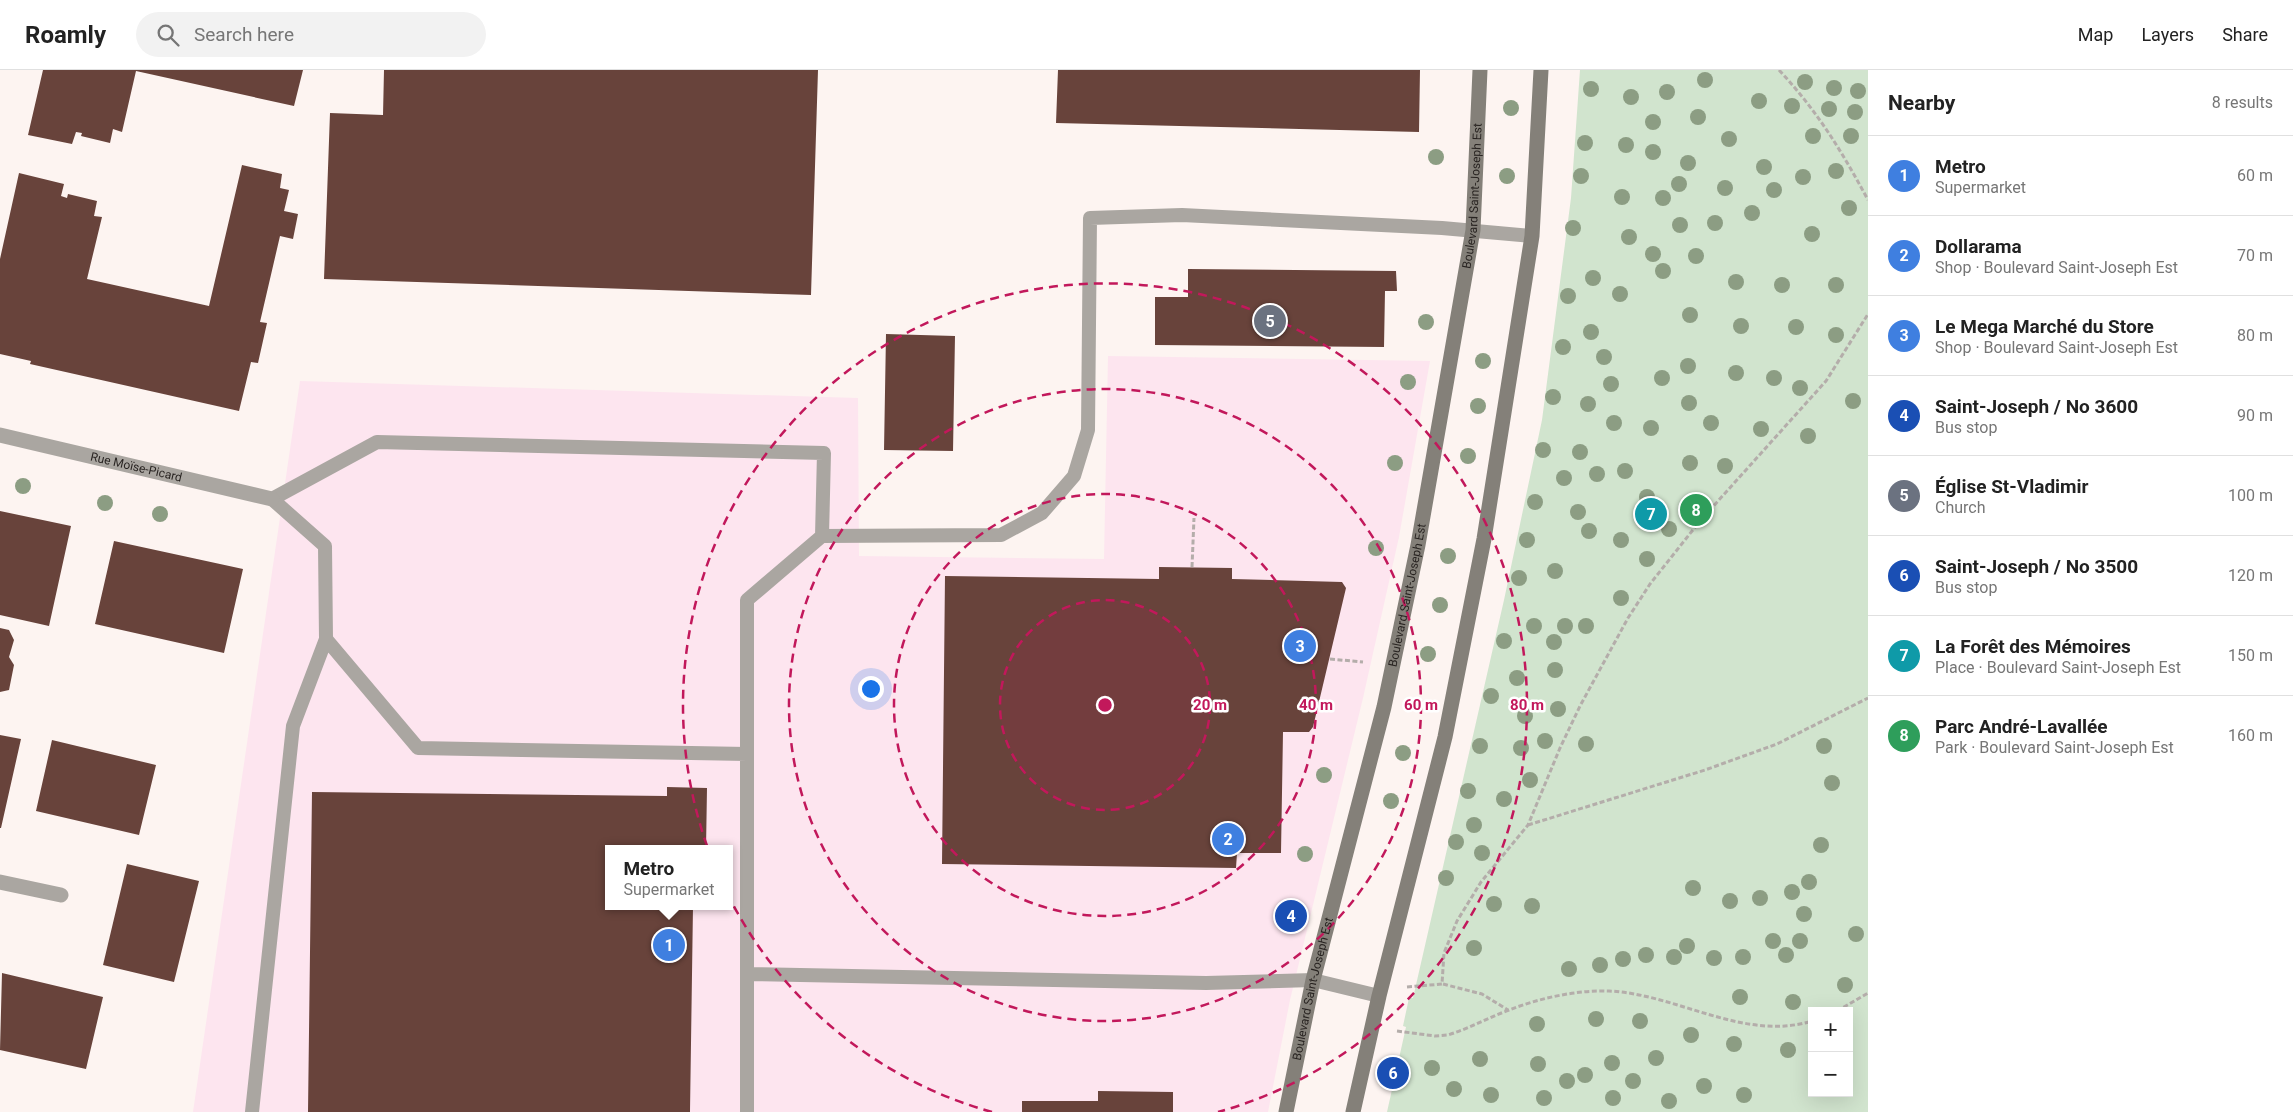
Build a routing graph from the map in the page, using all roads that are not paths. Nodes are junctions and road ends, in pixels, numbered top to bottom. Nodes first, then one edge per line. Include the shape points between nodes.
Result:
1 (1480, 70) edge
2 (1541, 70) edge
3 (1473, 230) junction
4 (1532, 236) junction
5 (0, 434) edge
6 (272, 500) junction
7 (822, 536) junction
8 (326, 639) junction
9 (747, 754) junction
10 (0, 882) edge
11 (61, 895) dead end
12 (747, 974) junction
13 (1313, 980) junction
14 (1380, 996) junction
15 (252, 1112) edge
16 (747, 1112) edge
17 (1286, 1112) edge
18 (1353, 1112) edge

1 - 3 main road, Boulevard Saint-Joseph Est
2 - 4 main road
3 - 4 lane
3 - 7 lane via 1182,215 1090,218 1088,430 1074,476 1042,513 1001,535
3 - 13 main road, Boulevard Saint-Joseph Est via 1418,545 1392,669
4 - 14 main road via 1484,539 1446,737
5 - 6 street, Rue Moïse-Picard
6 - 7 lane via 377,442 824,453
6 - 8 lane via 325,546
7 - 9 lane via 747,600
8 - 9 lane via 418,748
8 - 15 lane via 293,726
9 - 12 lane
10 - 11 street
12 - 13 lane via 1206,983
12 - 16 lane
13 - 14 lane
13 - 17 main road, Boulevard Saint-Joseph Est
14 - 18 main road

